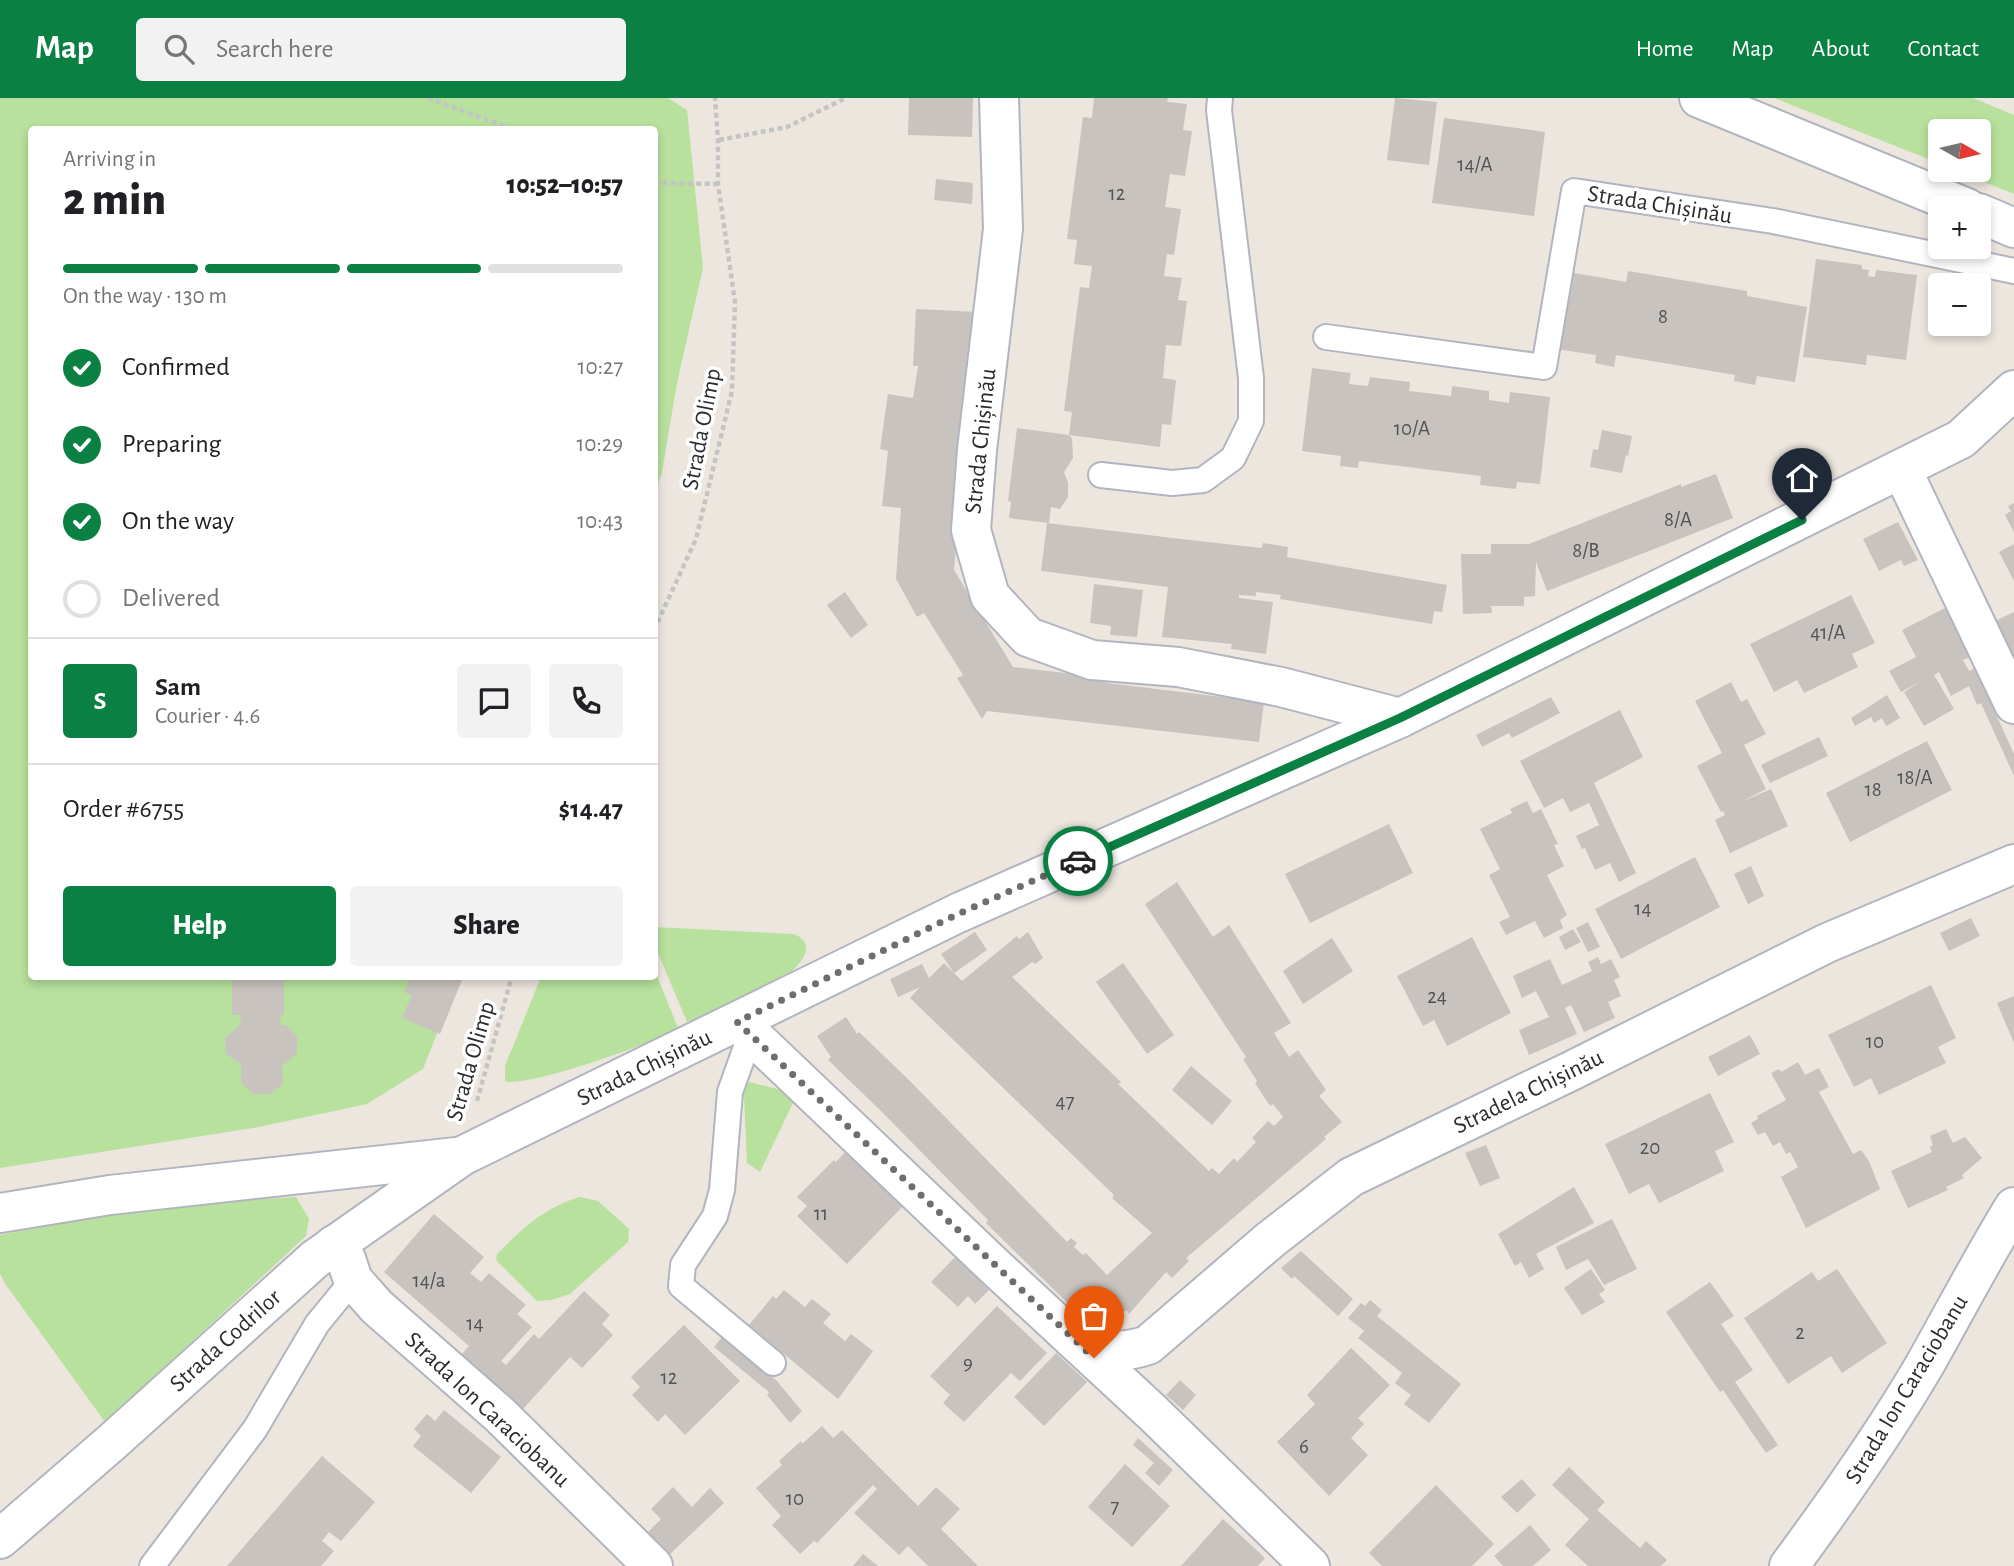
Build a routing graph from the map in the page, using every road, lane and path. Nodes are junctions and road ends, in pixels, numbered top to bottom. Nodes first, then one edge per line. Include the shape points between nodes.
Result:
1 (428, 98) edge
2 (715, 98) edge
3 (846, 98) edge
4 (999, 98) edge
5 (1220, 98) edge
6 (1699, 98) edge
7 (503, 126) edge
8 (718, 140) junction
9 (658, 182) edge
10 (718, 184) junction
11 (1938, 196) edge
12 (1991, 219) edge
13 (2014, 228) edge
14 (2014, 271) edge
15 (1326, 337) dead end
16 (2014, 390) edge
17 (1902, 470) junction
18 (1101, 475) dead end
19 (658, 620) edge
20 (2014, 704) edge
21 (1400, 718) junction
22 (2014, 864) edge
23 (511, 980) edge
24 (744, 1029) junction
25 (461, 1156) junction
26 (2014, 1207) edge
27 (0, 1213) edge
28 (334, 1244) junction
29 (353, 1280) junction
30 (1074, 1340) junction
31 (773, 1363) dead end
32 (0, 1539) edge
33 (152, 1566) edge
34 (653, 1566) edge
35 (1310, 1566) edge
36 (1789, 1566) edge

1 - 7 path
2 - 8 path, Strada Olimp
3 - 8 path via 787,127
4 - 21 street, Strada Chișinău via 1003,229 971,530 990,596 1028,637 1092,660 1178,667 1242,679
5 - 18 lane via 1251,378 1251,421 1233,458 1203,480 1172,483
6 - 11 street
8 - 10 path, Strada Olimp
9 - 10 path
10 - 19 path, Strada Olimp via 734,302 732,391 696,539
12 - 13 street
14 - 15 lane, Strada Chișinău via 1773,221 1574,191 1545,367
16 - 17 street, Strada Chișinău via 1961,439
17 - 20 street
17 - 21 street, Strada Chișinău
21 - 24 street, Strada Chișinău via 958,914
22 - 30 street, Stradela Chișinău via 1827,943 1351,1177 1148,1345 1115,1352
23 - 25 path, Strada Olimp
24 - 25 street, Strada Chișinău
24 - 30 street
24 - 31 lane via 730,1092 722,1190 715,1216 683,1265 681,1286
25 - 27 street via 110,1195
25 - 28 street, Strada Codrilor
26 - 36 street, Strada Ion Caraciobanu via 1854,1478
28 - 29 street, Strada Ion Caraciobanu via 346,1259
28 - 32 street, Strada Codrilor
29 - 33 lane via 317,1324 255,1429
29 - 34 street, Strada Ion Caraciobanu via 377,1307 500,1415
30 - 35 street

